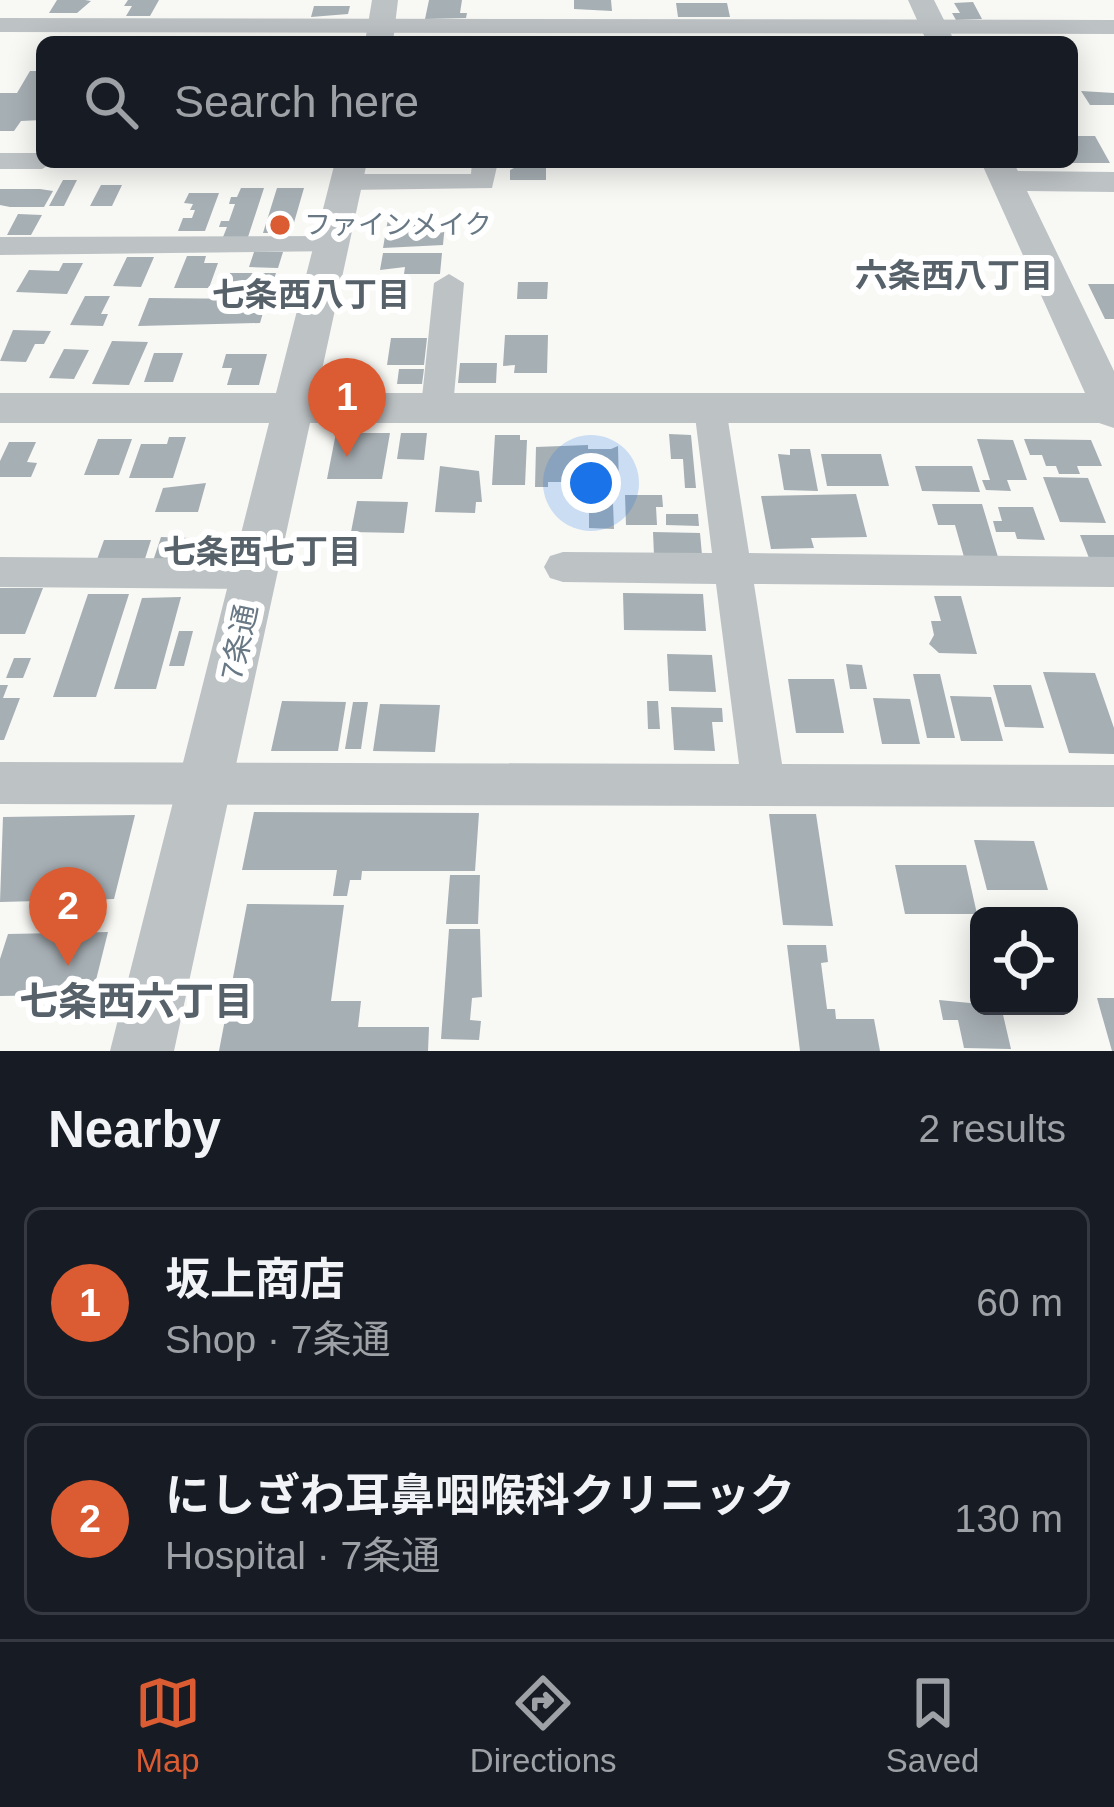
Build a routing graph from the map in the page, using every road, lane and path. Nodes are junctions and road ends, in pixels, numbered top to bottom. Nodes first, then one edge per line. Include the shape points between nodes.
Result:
1 (109, 0) edge
2 (658, 0) edge
3 (922, 0) edge
4 (382, 23) edge
5 (0, 25) edge
6 (94, 25) junction
7 (662, 26) junction
8 (1114, 27) edge
9 (500, 34) edge
10 (790, 34) edge
11 (938, 35) edge
12 (0, 160) edge
13 (36, 160) edge
14 (484, 168) edge
15 (1001, 171) edge
16 (349, 172) edge
17 (1114, 182) edge
18 (331, 244) junction
19 (0, 246) edge
20 (449, 283) dead end
21 (291, 407) junction
22 (437, 407) junction
23 (0, 408) edge
24 (710, 408) junction
25 (1113, 409) edge
26 (563, 567) dead end
27 (0, 572) edge
28 (732, 572) junction
29 (1114, 572) edge
30 (254, 574) junction
31 (763, 782) junction
32 (0, 783) edge
33 (207, 784) junction
34 (1114, 786) edge
35 (142, 1051) edge

1 - 6 street
2 - 7 street
3 - 11 street
4 - 6 street
4 - 9 street
5 - 6 street
7 - 9 street
7 - 10 street
8 - 11 street
10 - 11 street
12 - 13 street
14 - 16 street via 483,182
15 - 17 street
15 - 25 street
16 - 18 street, 7条通
18 - 19 street
18 - 21 street, 7条通
20 - 22 street
21 - 22 street
21 - 23 street
21 - 30 street, 7条通
22 - 24 street
24 - 25 street
24 - 28 street
26 - 28 street
27 - 30 street
28 - 29 street
28 - 31 street
30 - 33 street, 7条通
31 - 33 street
31 - 34 street
32 - 33 street
33 - 35 street, 7条通

